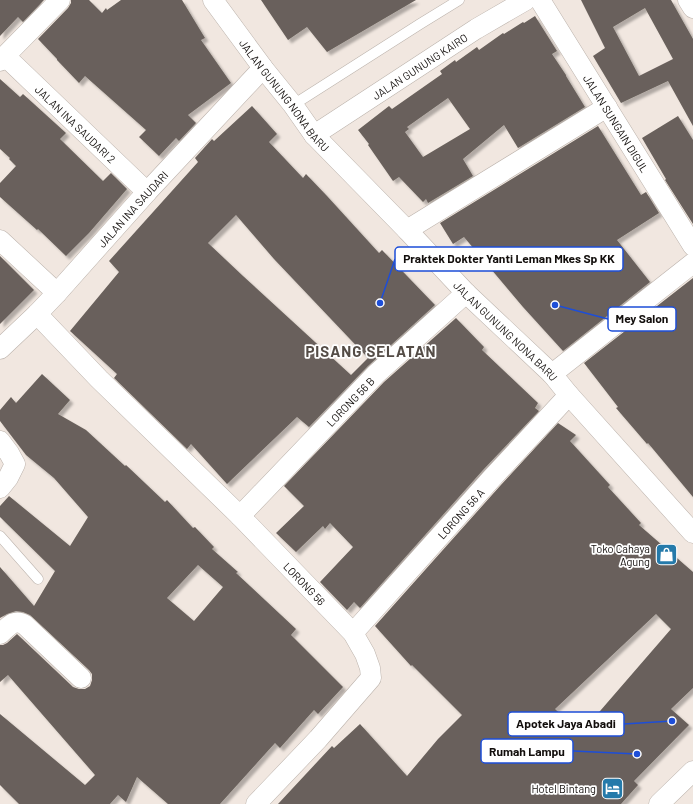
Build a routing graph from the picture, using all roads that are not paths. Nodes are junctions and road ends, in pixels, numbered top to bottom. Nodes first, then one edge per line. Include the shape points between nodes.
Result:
1 (60, 0) edge
2 (213, 0) edge
3 (459, 0) edge
4 (526, 0) edge
5 (540, 0) edge
6 (688, 0) edge
7 (693, 8) edge
8 (2, 58) edge
9 (263, 68) junction
10 (293, 105) junction
11 (607, 106) junction
12 (314, 135) junction
13 (147, 192) junction
14 (407, 230) junction
15 (0, 240) edge
16 (693, 246) edge
17 (693, 263) edge
18 (57, 293) junction
19 (466, 293) junction
20 (37, 314) junction
21 (0, 349) edge
22 (552, 374) junction
23 (569, 395) junction
24 (0, 441) edge
25 (0, 488) edge
26 (240, 516) junction
27 (693, 533) edge
28 (0, 536) edge
29 (38, 579) dead end
30 (353, 633) junction
31 (0, 634) edge
32 (81, 678) dead end
33 (693, 771) edge
34 (256, 804) edge
35 (659, 804) edge

1 - 8 street
2 - 9 street, JALAN GUNUNG NONA BARU
3 - 10 lane
4 - 12 street, JALAN GUNUNG KAIRO via 476,29
5 - 11 street, JALAN SUNGAIN DIGUL
6 - 7 street
8 - 13 street, JALAN INA SAUDARI 2
9 - 10 street, JALAN GUNUNG NONA BARU
9 - 13 street, JALAN INA SAUDARI
10 - 12 street, JALAN GUNUNG NONA BARU
11 - 14 street
11 - 16 street, JALAN SUNGAIN DIGUL
12 - 14 street, JALAN GUNUNG NONA BARU
13 - 18 street, JALAN INA SAUDARI
14 - 19 street, JALAN GUNUNG NONA BARU
15 - 18 street
17 - 22 street
18 - 20 street, JALAN INA SAUDARI
19 - 22 street, JALAN GUNUNG NONA BARU
19 - 26 street, LORONG 56 B via 376,374
20 - 21 street, JALAN INA SAUDARI
20 - 26 street, LORONG 56 via 99,379
22 - 23 street, JALAN GUNUNG NONA BARU
23 - 27 street, JALAN GUNUNG NONA BARU
23 - 30 street, LORONG 56 A
24 - 25 street via 15,464
26 - 30 street, LORONG 56
28 - 29 lane
30 - 34 street, LORONG 56 via 365,654 371,678
31 - 32 street via 10,624 20,622
33 - 35 street

